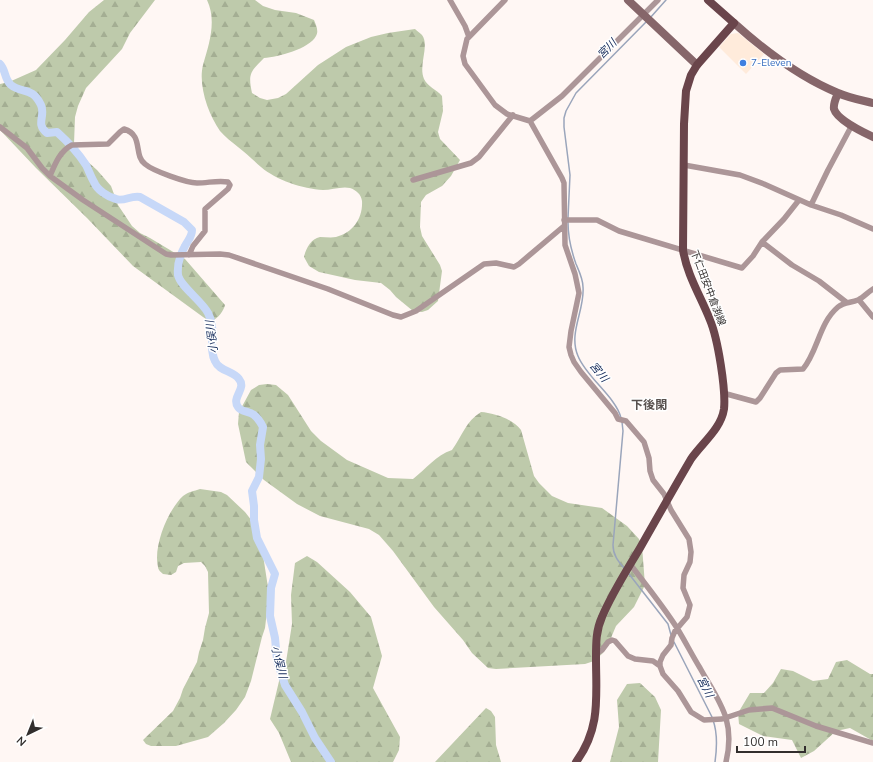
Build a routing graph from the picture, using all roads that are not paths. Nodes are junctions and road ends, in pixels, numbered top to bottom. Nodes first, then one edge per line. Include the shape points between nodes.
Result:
1 (450, 0) edge
2 (505, 0) edge
3 (628, 0) edge
4 (658, 0) edge
5 (708, 0) edge
6 (647, 18) junction
7 (734, 23) junction
8 (469, 37) junction
9 (696, 65) junction
10 (838, 93) junction
11 (873, 103) edge
12 (513, 115) junction
13 (530, 121) junction
14 (852, 125) junction
15 (0, 127) edge
16 (873, 137) edge
17 (684, 165) junction
18 (50, 176) junction
19 (414, 180) dead end
20 (799, 200) junction
21 (811, 205) junction
22 (564, 223) junction
23 (873, 229) edge
24 (762, 242) junction
25 (683, 250) junction
26 (188, 255) junction
27 (873, 289) edge
28 (859, 300) junction
29 (846, 302) junction
30 (873, 317) edge
31 (723, 393) junction
32 (667, 500) junction
33 (627, 569) junction
34 (676, 630) junction
35 (596, 654) junction
36 (660, 666) junction
37 (724, 719) junction
38 (873, 743) edge
39 (576, 762) edge
40 (726, 762) edge

1 - 8 street
2 - 8 street
3 - 6 main road
4 - 6 street
5 - 7 main road
6 - 9 main road
6 - 13 street via 562,96
7 - 9 main road, 下仁田安中倉渕線
7 - 10 main road via 780,61
8 - 12 street via 463,56 465,64 495,105 501,111
9 - 17 main road, 下仁田安中倉渕線 via 686,91
10 - 11 main road
10 - 14 main road via 834,110
12 - 13 street
12 - 19 street via 479,158 471,163
13 - 22 street via 564,183
14 - 16 main road
14 - 21 street
15 - 18 street via 27,148
17 - 20 street via 740,175
17 - 25 main road, 下仁田安中倉渕線
18 - 26 street via 166,254
18 - 26 street via 57,160 67,148 72,145 108,144 124,129 134,135 142,162 149,167 195,184 217,181 230,183 228,189 205,209 205,231
20 - 21 street
20 - 24 street
21 - 23 street
22 - 25 street via 597,220 619,231
22 - 26 street via 520,264 514,267 496,262 484,264 425,306 401,317 243,259 220,254
22 - 32 street via 565,245 579,293 571,331 571,355 581,372 644,442 650,471
24 - 25 street via 742,268
24 - 29 street
25 - 31 main road, 下仁田安中倉渕線 via 715,332
27 - 28 street
28 - 29 street
28 - 30 street
29 - 31 street via 827,320 809,363 803,370 780,370 756,402
31 - 32 main road, 下仁田安中倉渕線 via 724,407 718,425 692,457
32 - 33 main road, 下仁田安中倉渕線
32 - 34 street via 670,510 689,538 691,552 683,588 690,609
33 - 34 street
33 - 35 main road, 下仁田安中倉渕線 via 600,621 595,643
34 - 36 street
34 - 37 street via 719,699
35 - 36 street via 612,640 628,656 653,661
35 - 39 main road, 下仁田安中倉渕線 via 595,719 587,745
36 - 37 street via 691,712 704,720
37 - 38 street via 749,710 772,708 816,726
37 - 40 street via 729,734

